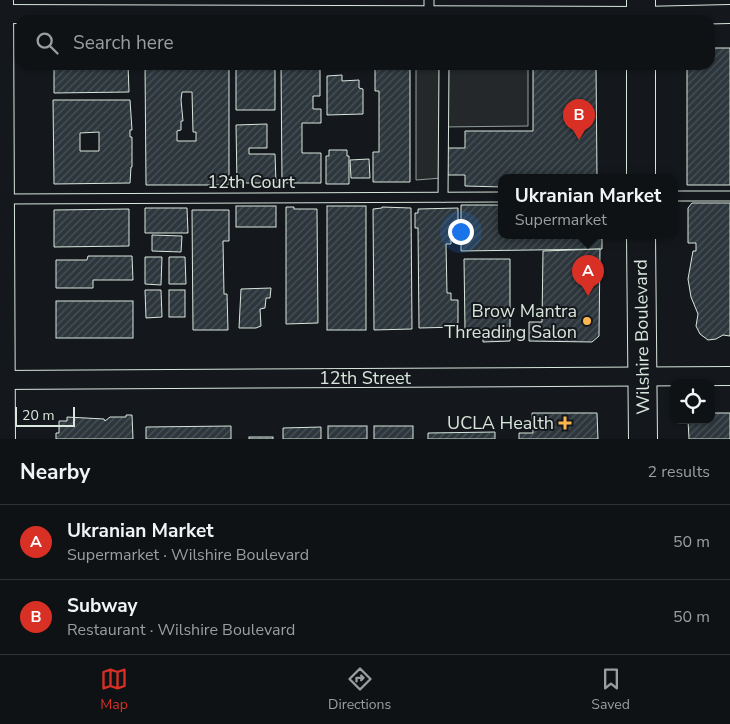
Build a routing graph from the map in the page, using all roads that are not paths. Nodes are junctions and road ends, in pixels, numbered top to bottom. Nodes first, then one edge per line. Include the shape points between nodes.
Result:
1 (3, 10) edge
2 (641, 12) edge
3 (436, 13) edge
4 (730, 14) edge
5 (444, 70) edge
6 (642, 70) edge
7 (641, 174) edge
8 (678, 196) edge
9 (730, 196) edge
10 (443, 197) junction
11 (498, 197) edge
12 (2, 199) edge
13 (641, 239) edge
14 (643, 376) junction
15 (730, 376) edge
16 (3, 380) edge
17 (6, 439) edge
18 (643, 439) edge

1 - 3 street
1 - 12 street
2 - 3 street
2 - 4 street
5 - 10 lane
6 - 7 main road
8 - 9 lane
10 - 11 lane, 12th Court
10 - 12 lane, 12th Court
12 - 16 street
13 - 14 main road, Wilshire Boulevard
14 - 15 street, 12th Street
14 - 16 street, 12th Street
14 - 18 main road, Wilshire Boulevard
16 - 17 street

